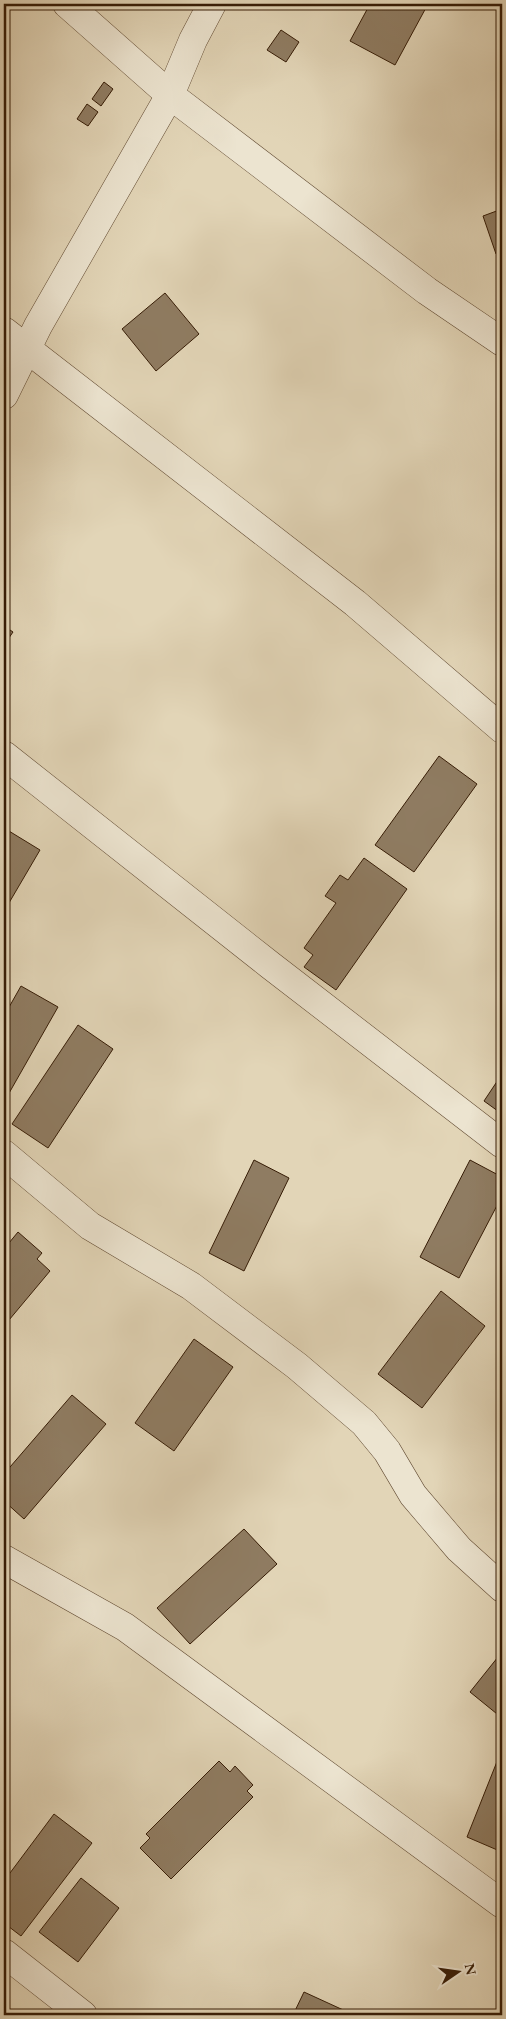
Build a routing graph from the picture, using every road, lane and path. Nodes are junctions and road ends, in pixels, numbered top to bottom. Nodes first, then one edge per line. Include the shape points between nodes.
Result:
1 (68, 4) edge
2 (212, 4) edge
3 (170, 95) junction
4 (4, 331) edge
5 (502, 342) edge
6 (27, 348) junction
7 (4, 395) edge
8 (502, 729) edge
9 (4, 755) edge
10 (502, 1144) edge
11 (4, 1154) edge
12 (4, 1559) edge
13 (502, 1588) edge
14 (502, 1904) edge
15 (4, 1953) edge
16 (83, 2015) edge

1 - 3 street
2 - 3 street
3 - 5 street via 427,290
3 - 6 street
4 - 6 street
6 - 7 street
6 - 8 street via 355,603
9 - 10 street
11 - 13 street via 90,1226 191,1286 297,1366 364,1423 387,1451 413,1495 459,1549
12 - 14 street via 125,1627
15 - 16 street

